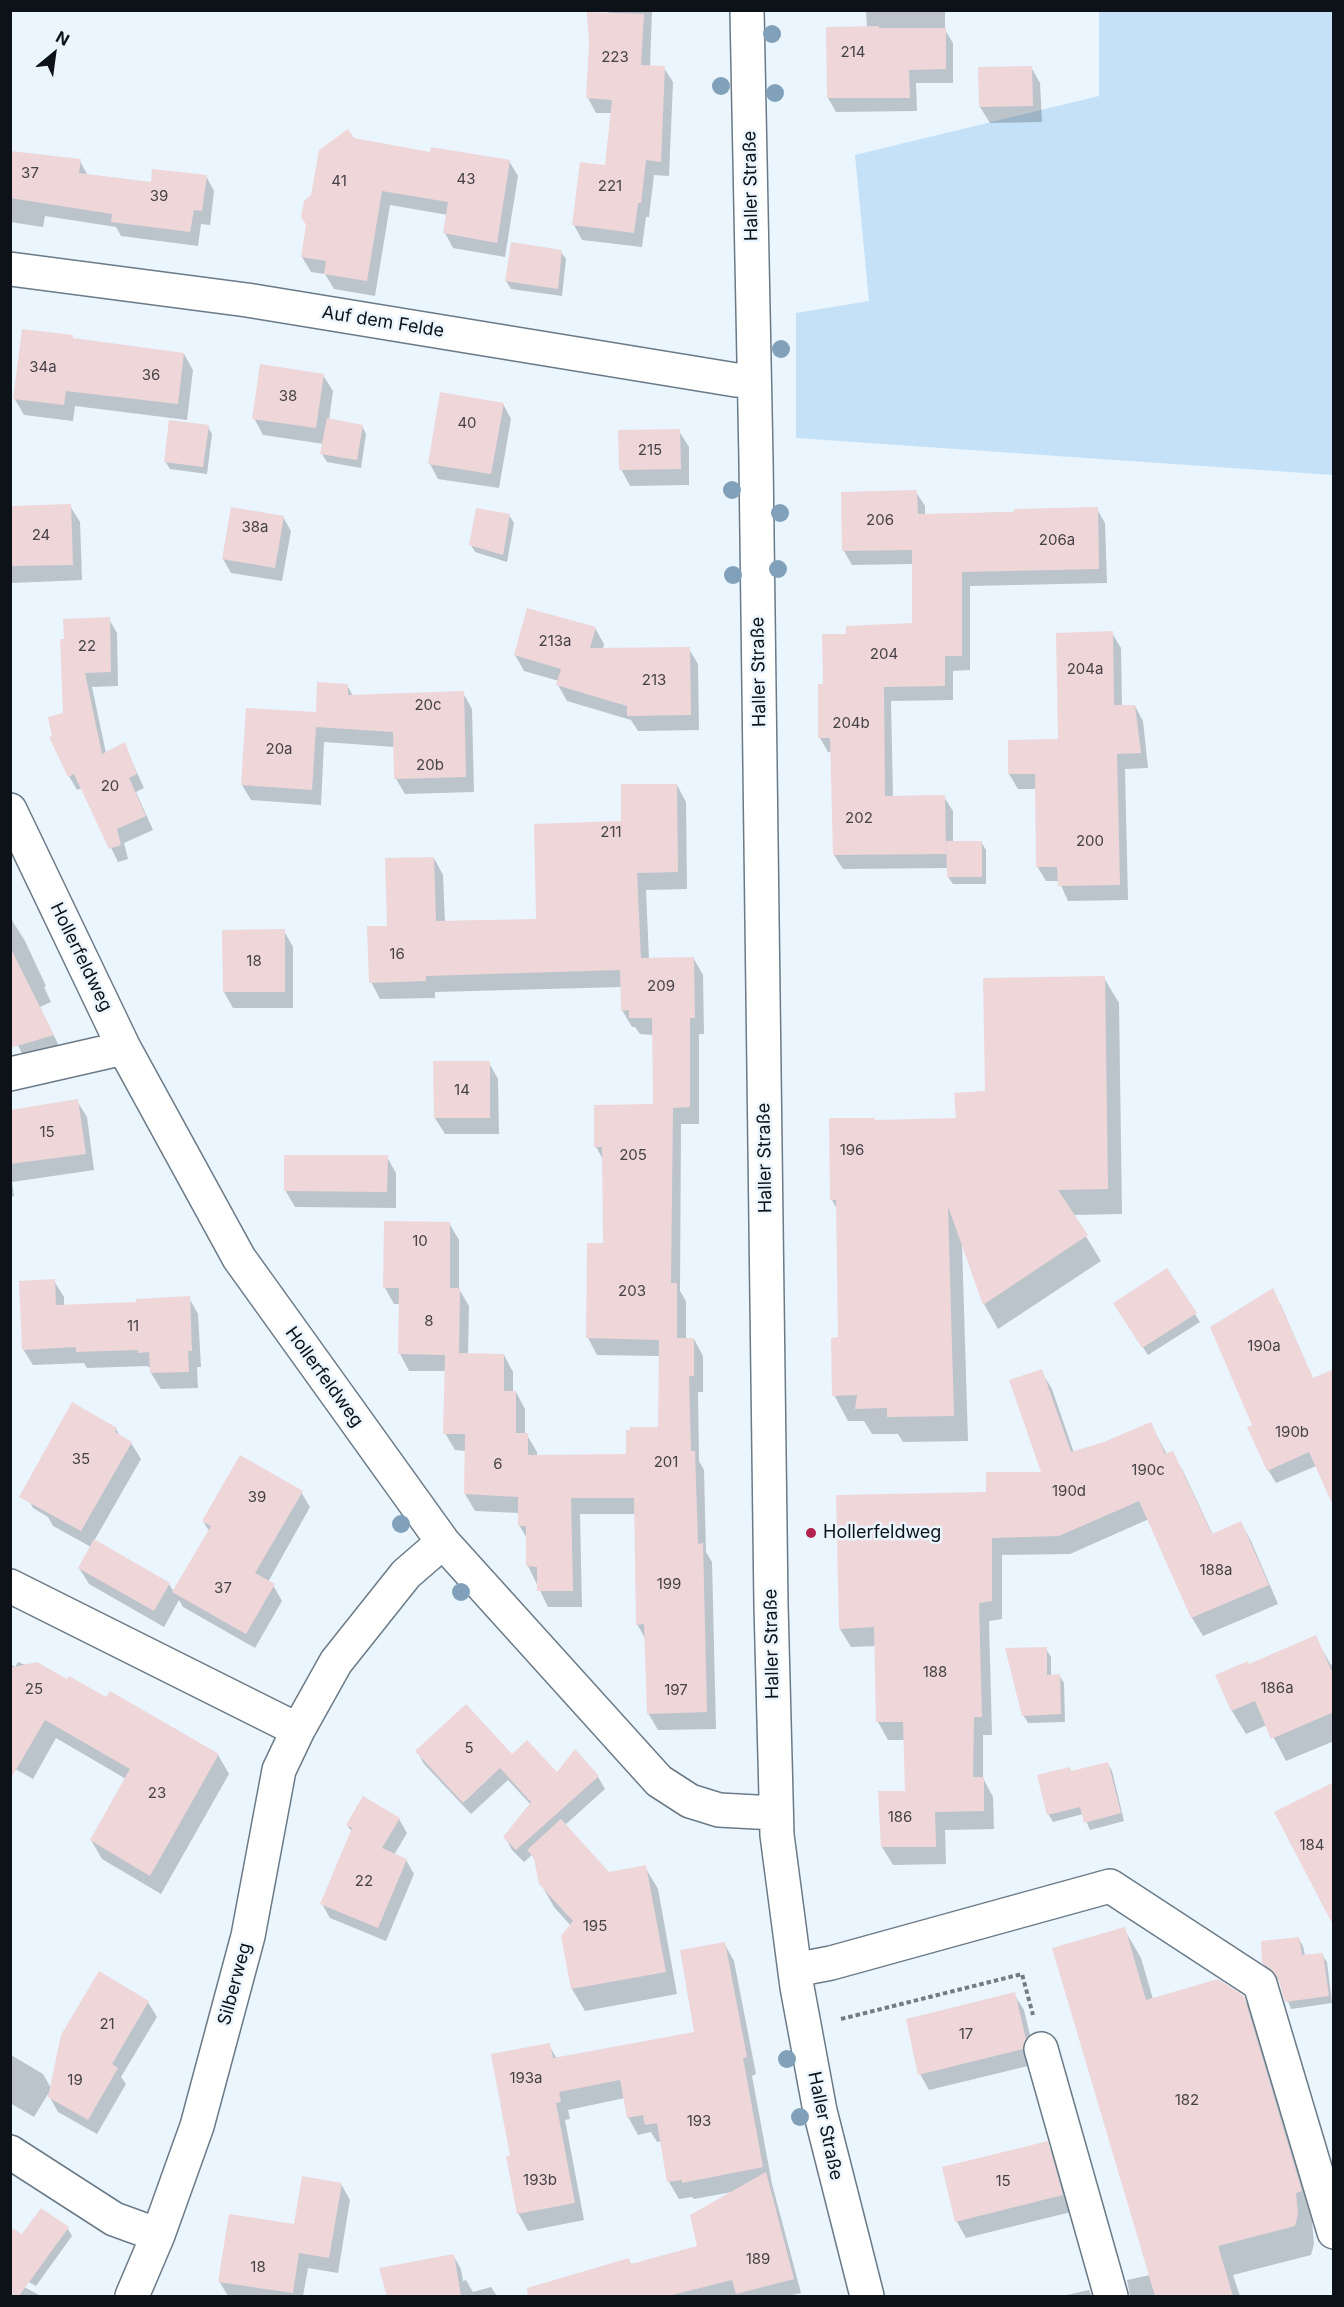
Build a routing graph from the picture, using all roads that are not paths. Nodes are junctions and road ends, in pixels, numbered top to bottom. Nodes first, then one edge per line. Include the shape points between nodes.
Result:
1 (747, 10) edge
2 (10, 269) edge
3 (754, 381) junction
4 (10, 810) edge
5 (124, 1048) junction
6 (10, 1074) edge
7 (443, 1542) junction
8 (10, 1586) edge
9 (298, 1730) junction
10 (776, 1813) junction
11 (795, 1970) junction
12 (1041, 2049) road end
13 (10, 2152) edge
14 (1334, 2232) edge
15 (158, 2235) junction
16 (132, 2296) edge
17 (867, 2296) edge
18 (1111, 2296) edge

1 - 3 street, Haller Straße
2 - 3 street, Auf dem Felde via 247,300
3 - 10 street, Haller Straße
4 - 5 street, Hollerfeldweg
5 - 6 street
5 - 7 street, Hollerfeldweg via 239,1258
7 - 9 street, Silberweg via 406,1574 336,1662
7 - 10 street, Hollerfeldweg via 659,1781 690,1801 719,1810
8 - 9 street
9 - 15 street, Silberweg via 279,1770 248,1936 197,2126
10 - 11 street, Haller Straße
11 - 14 street via 1110,1886 1260,1984
11 - 17 street, Haller Straße via 820,2111
12 - 18 street
13 - 15 street via 114,2219
15 - 16 street, Silberweg

